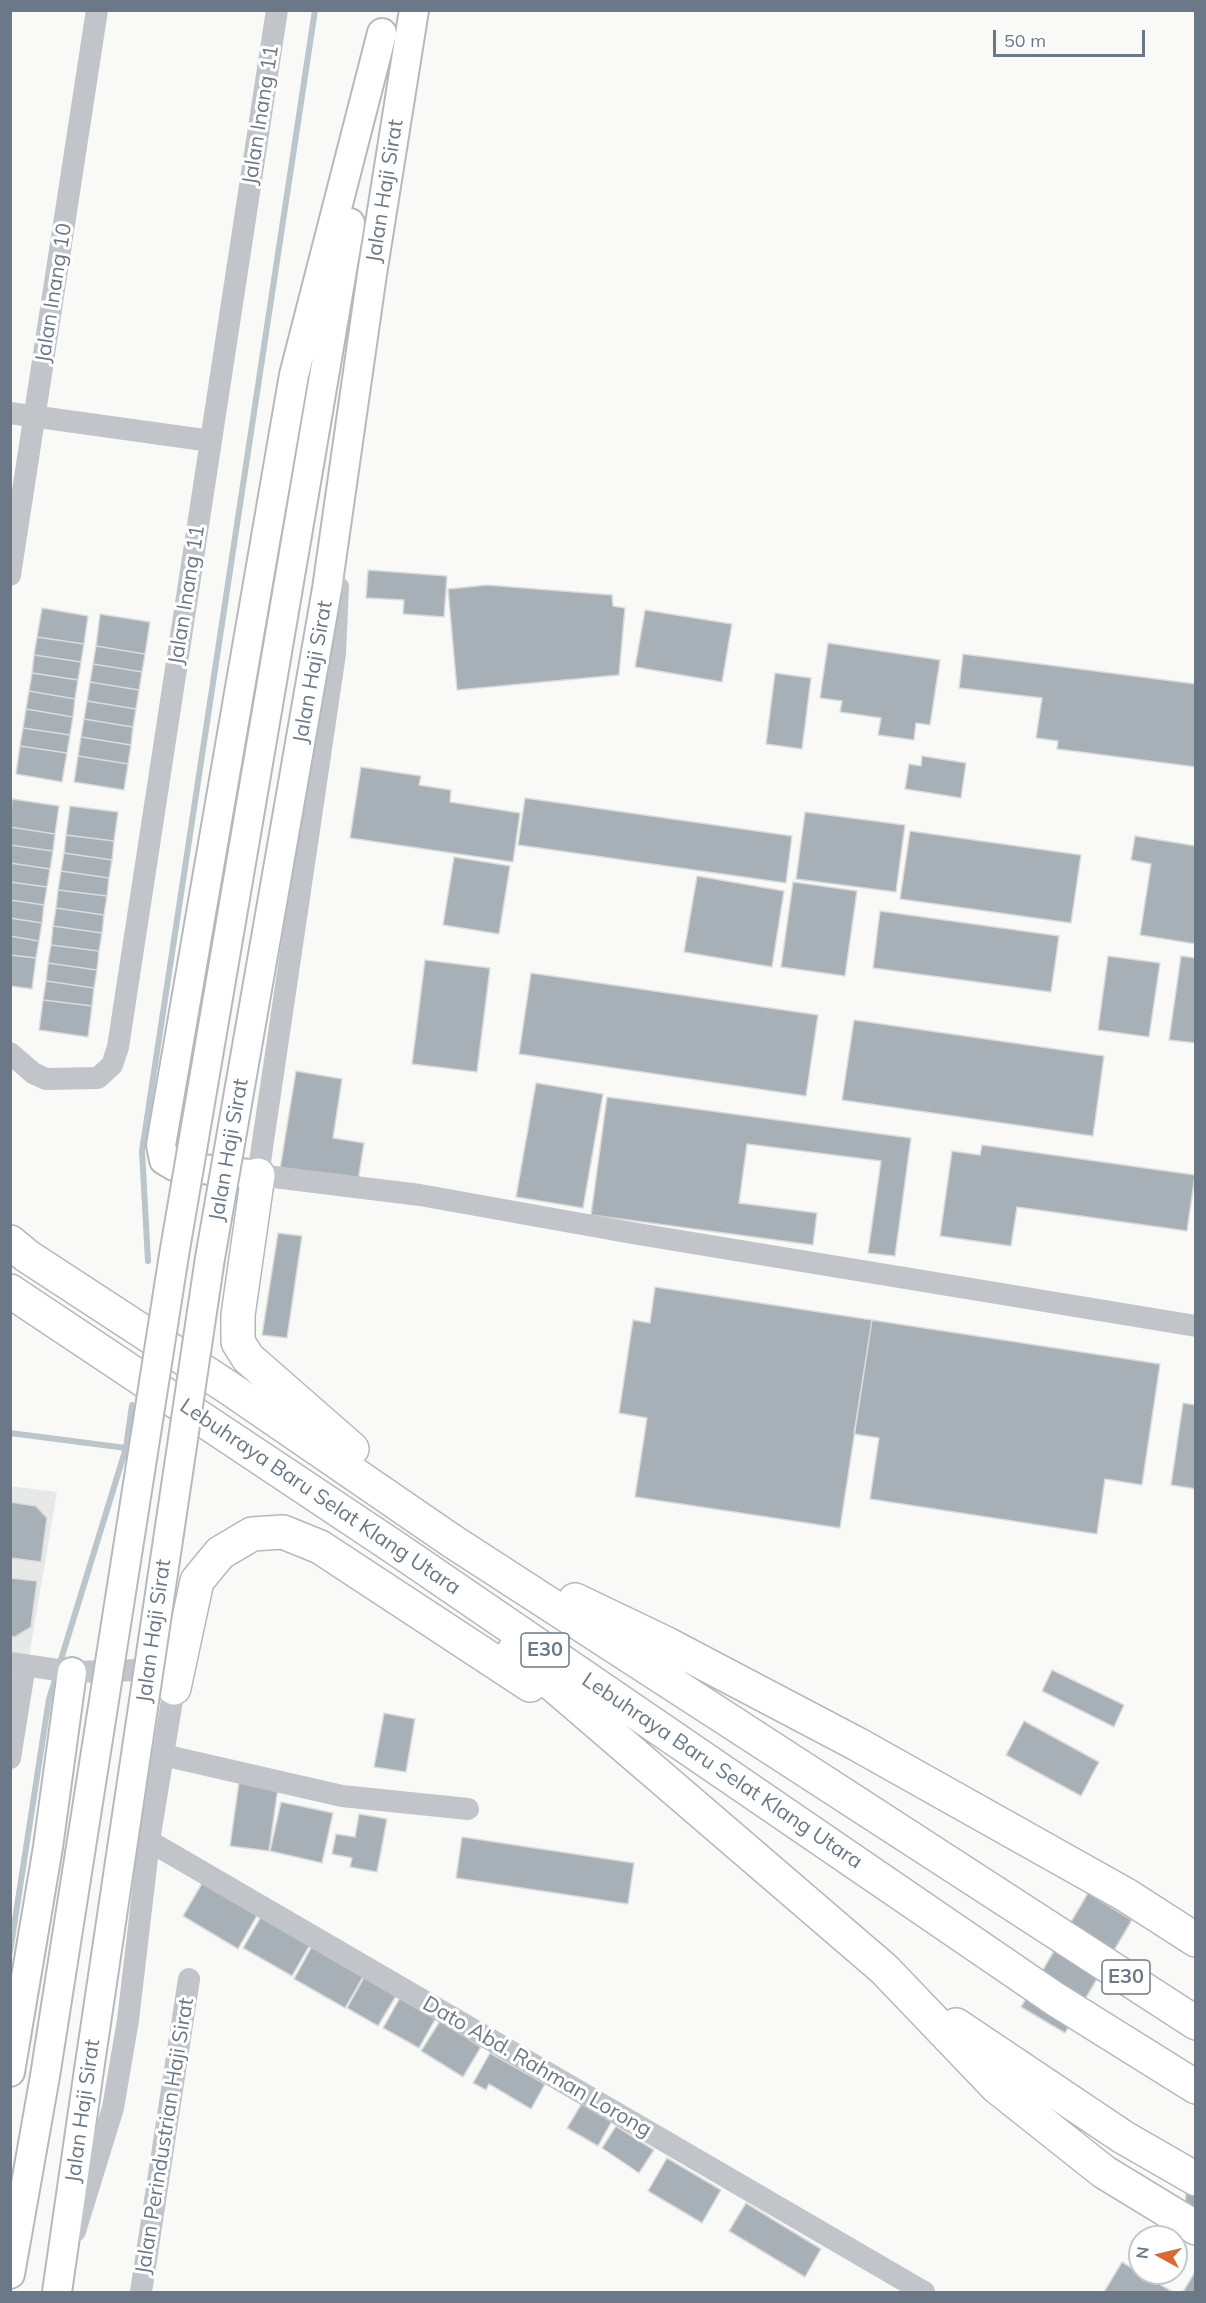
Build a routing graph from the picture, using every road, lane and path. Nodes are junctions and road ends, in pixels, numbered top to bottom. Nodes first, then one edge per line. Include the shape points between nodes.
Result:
1 (97, 10) edge
2 (277, 10) edge
3 (414, 10) edge
4 (383, 22) edge
5 (10, 413) edge
6 (35, 417) junction
7 (211, 441) junction
8 (343, 478) junction
9 (10, 574) edge
10 (10, 1053) edge
11 (258, 1175) junction
12 (10, 1242) edge
13 (10, 1291) edge
14 (1196, 1326) edge
15 (440, 1533) junction
16 (398, 1549) junction
17 (44, 1667) edge
18 (174, 1688) junction
19 (622, 1745) junction
20 (163, 1755) junction
21 (10, 1758) edge
22 (468, 1809) dead end
23 (149, 1842) junction
24 (1196, 1940) edge
25 (189, 1979) dead end
26 (912, 1996) junction
27 (1196, 2023) edge
28 (10, 2073) edge
29 (1196, 2087) edge
30 (1196, 2179) edge
31 (1196, 2228) edge
32 (10, 2274) edge
33 (58, 2289) edge
34 (141, 2292) edge
35 (924, 2292) edge

1 - 6 street, Jalan Inang 10
2 - 7 street, Jalan Inang 11
3 - 8 main road, Jalan Haji Sirat
4 - 11 main road via 294,375 161,1145 164,1160 174,1166
4 - 32 main road, Jalan Haji Sirat, bridge via 174,1256 45,2076
5 - 6 street
6 - 7 street
6 - 9 street, Jalan Inang 10
7 - 10 street, Jalan Inang 11 via 118,1047 112,1065 98,1078 46,1078 33,1073
8 - 11 street via 335,654
8 - 33 main road, Jalan Haji Sirat, bridge via 210,1258
11 - 14 street via 420,1196
11 - 15 highway via 238,1315 238,1342 248,1358
12 - 15 highway, Lebuhraya Baru Selat Klang Utara / E30
13 - 16 highway, Lebuhraya Baru Selat Klang Utara / E30
15 - 24 highway via 667,1644 857,1744 1126,1895
15 - 27 highway, Lebuhraya Baru Selat Klang Utara / E30
16 - 19 highway
16 - 29 highway, Lebuhraya Baru Selat Klang Utara / E30 via 1055,1999
17 - 18 street via 140,1670 160,1676
17 - 21 street
17 - 28 main road via 48,1847
18 - 19 highway via 197,1581 220,1553 252,1534 283,1532 320,1547
18 - 20 street
19 - 26 highway
20 - 22 street via 342,1796
20 - 23 street
23 - 33 street via 128,2020 113,2108
23 - 35 street, Dato Abd. Rahman Lorong
25 - 34 street, Jalan Perindustrian Haji Sirat
26 - 30 highway via 1123,2137
26 - 31 highway via 997,2087 1104,2172

